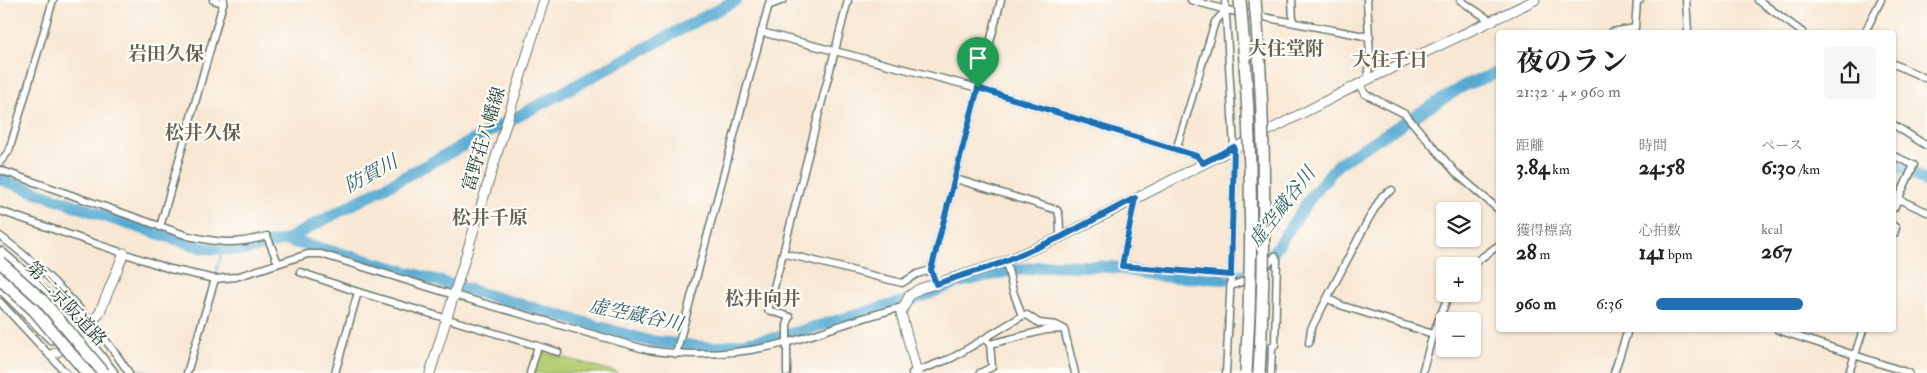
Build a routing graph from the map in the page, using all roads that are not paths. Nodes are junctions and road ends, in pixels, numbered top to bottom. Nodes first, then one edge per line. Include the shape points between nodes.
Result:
1 (53, 0) edge
2 (213, 0) edge
3 (544, 0) edge
4 (783, 0) edge
5 (848, 0) edge
6 (1001, 0) edge
7 (1192, 0) edge
8 (1225, 0) edge
9 (1240, 0) edge
10 (1255, 0) edge
11 (1292, 0) edge
12 (1367, 0) edge
13 (1460, 0) edge
14 (1535, 0) edge
15 (1637, 0) edge
16 (1686, 0) edge
17 (1758, 0) edge
18 (1881, 0) edge
19 (223, 1) edge
20 (769, 3) edge
21 (1226, 10) junction
22 (1491, 21) junction
23 (1293, 22) junction
24 (1624, 30) edge
25 (1688, 30) edge
26 (1799, 30) edge
27 (1866, 30) edge
28 (761, 32) junction
29 (1370, 36) junction
30 (835, 51) junction
31 (1896, 65) edge
32 (1927, 79) edge
33 (1364, 82) junction
34 (978, 88) junction
35 (1896, 126) edge
36 (1927, 146) edge
37 (1234, 147) junction
38 (1176, 150) junction
39 (1896, 157) edge
40 (0, 162) edge
41 (1203, 163) junction
42 (0, 170) edge
43 (956, 180) junction
44 (1392, 190) dead end
45 (1135, 198) junction
46 (1898, 199) junction
47 (1896, 204) edge
48 (1496, 207) edge
49 (0, 211) edge
50 (1927, 212) edge
51 (160, 227) junction
52 (0, 236) edge
53 (1061, 237) junction
54 (1496, 247) edge
55 (0, 253) edge
56 (124, 253) junction
57 (783, 253) junction
58 (1481, 258) edge
59 (1006, 261) junction
60 (0, 262) edge
61 (278, 263) junction
62 (931, 270) junction
63 (300, 272) dead end
64 (1231, 275) junction
65 (0, 279) edge
66 (216, 279) junction
67 (936, 284) junction
68 (1231, 286) junction
69 (0, 287) edge
70 (358, 292) junction
71 (454, 294) junction
72 (1329, 299) junction
73 (0, 302) edge
74 (906, 302) junction
75 (1445, 302) edge
76 (1022, 316) junction
77 (446, 319) junction
78 (92, 322) junction
79 (1064, 329) junction
80 (84, 330) dead end
81 (1627, 332) edge
82 (1784, 332) edge
83 (1861, 332) edge
84 (1433, 334) junction
85 (987, 341) junction
86 (787, 342) junction
87 (1309, 343) dead end
88 (538, 346) junction
89 (558, 352) dead end
90 (676, 354) junction
91 (1854, 355) junction
92 (1251, 360) dead end
93 (1271, 361) junction
94 (83, 372) edge
95 (915, 372) edge
96 (66, 373) edge
97 (104, 373) edge
98 (112, 373) edge
99 (130, 373) edge
100 (187, 373) edge
101 (335, 373) edge
102 (430, 373) edge
103 (530, 373) edge
104 (787, 373) edge
105 (980, 373) edge
106 (1075, 373) edge
107 (1226, 373) edge
108 (1246, 373) edge
109 (1259, 373) edge
110 (1271, 373) edge
111 (1422, 373) edge
112 (1614, 373) edge
113 (1849, 373) edge
114 (1909, 373) edge

1 - 40 street via 10,151
2 - 19 street
3 - 71 street, 富野荘八幡線
4 - 20 street
5 - 30 street
6 - 34 street
7 - 21 street
8 - 21 street
9 - 108 highway, bridge via 1249,105 1252,196
10 - 109 highway, bridge via 1265,185
11 - 23 street
12 - 29 street
13 - 22 street
14 - 22 street
15 - 24 street via 1635,28
16 - 25 street
17 - 26 street
18 - 27 street
19 - 51 street
20 - 28 street
21 - 23 street
21 - 37 street
21 - 38 street via 1215,22
22 - 33 street
23 - 29 street
28 - 30 street
28 - 90 street
29 - 33 street
30 - 34 street
30 - 57 street
31 - 32 street
33 - 37 street
33 - 48 street via 1364,94 1405,114 1456,174
34 - 38 street
34 - 43 street
35 - 36 street
37 - 41 street
37 - 64 street
38 - 41 street via 1197,156
39 - 46 street via 1914,166
41 - 45 street
42 - 51 street
43 - 53 street via 1057,210
43 - 62 street
44 - 72 street via 1382,196 1368,220
45 - 53 street
45 - 64 street via 1122,266
46 - 47 street
46 - 50 street
49 - 56 street
51 - 61 street via 221,243 241,243 267,236
52 - 78 street via 68,294
53 - 59 street
54 - 58 street
55 - 98 highway via 27,275 68,318
56 - 66 street
56 - 78 street via 99,314
57 - 62 street via 902,283
57 - 86 street via 768,310 790,317
59 - 67 street
59 - 76 street
60 - 97 highway, 第二京阪道路, bridge via 43,301
61 - 66 street via 236,277
61 - 71 street via 308,254 321,254
62 - 67 street
63 - 70 street
64 - 68 street
65 - 94 highway, 第二京阪道路, bridge via 34,310
66 - 100 street
67 - 74 street via 919,289
68 - 93 street via 1259,275 1274,256 1277,260 1275,345
68 - 107 street
69 - 94 highway
70 - 77 street
70 - 101 street
71 - 77 street, 富野荘八幡線
71 - 90 street via 648,350
72 - 84 street
72 - 87 street via 1312,329
73 - 96 street via 55,353
74 - 86 street
74 - 95 street via 903,324
75 - 84 street
76 - 79 street
76 - 85 street
77 - 88 street
77 - 102 street, 富野荘八幡線
78 - 80 street
78 - 99 street
79 - 85 street
79 - 106 street
81 - 112 street
82 - 91 street
83 - 91 street
84 - 111 street
85 - 95 street
85 - 105 street via 992,367
86 - 90 street via 741,351
86 - 104 street
88 - 89 street
88 - 103 street
91 - 113 street
91 - 114 street
92 - 93 street
93 - 110 street

